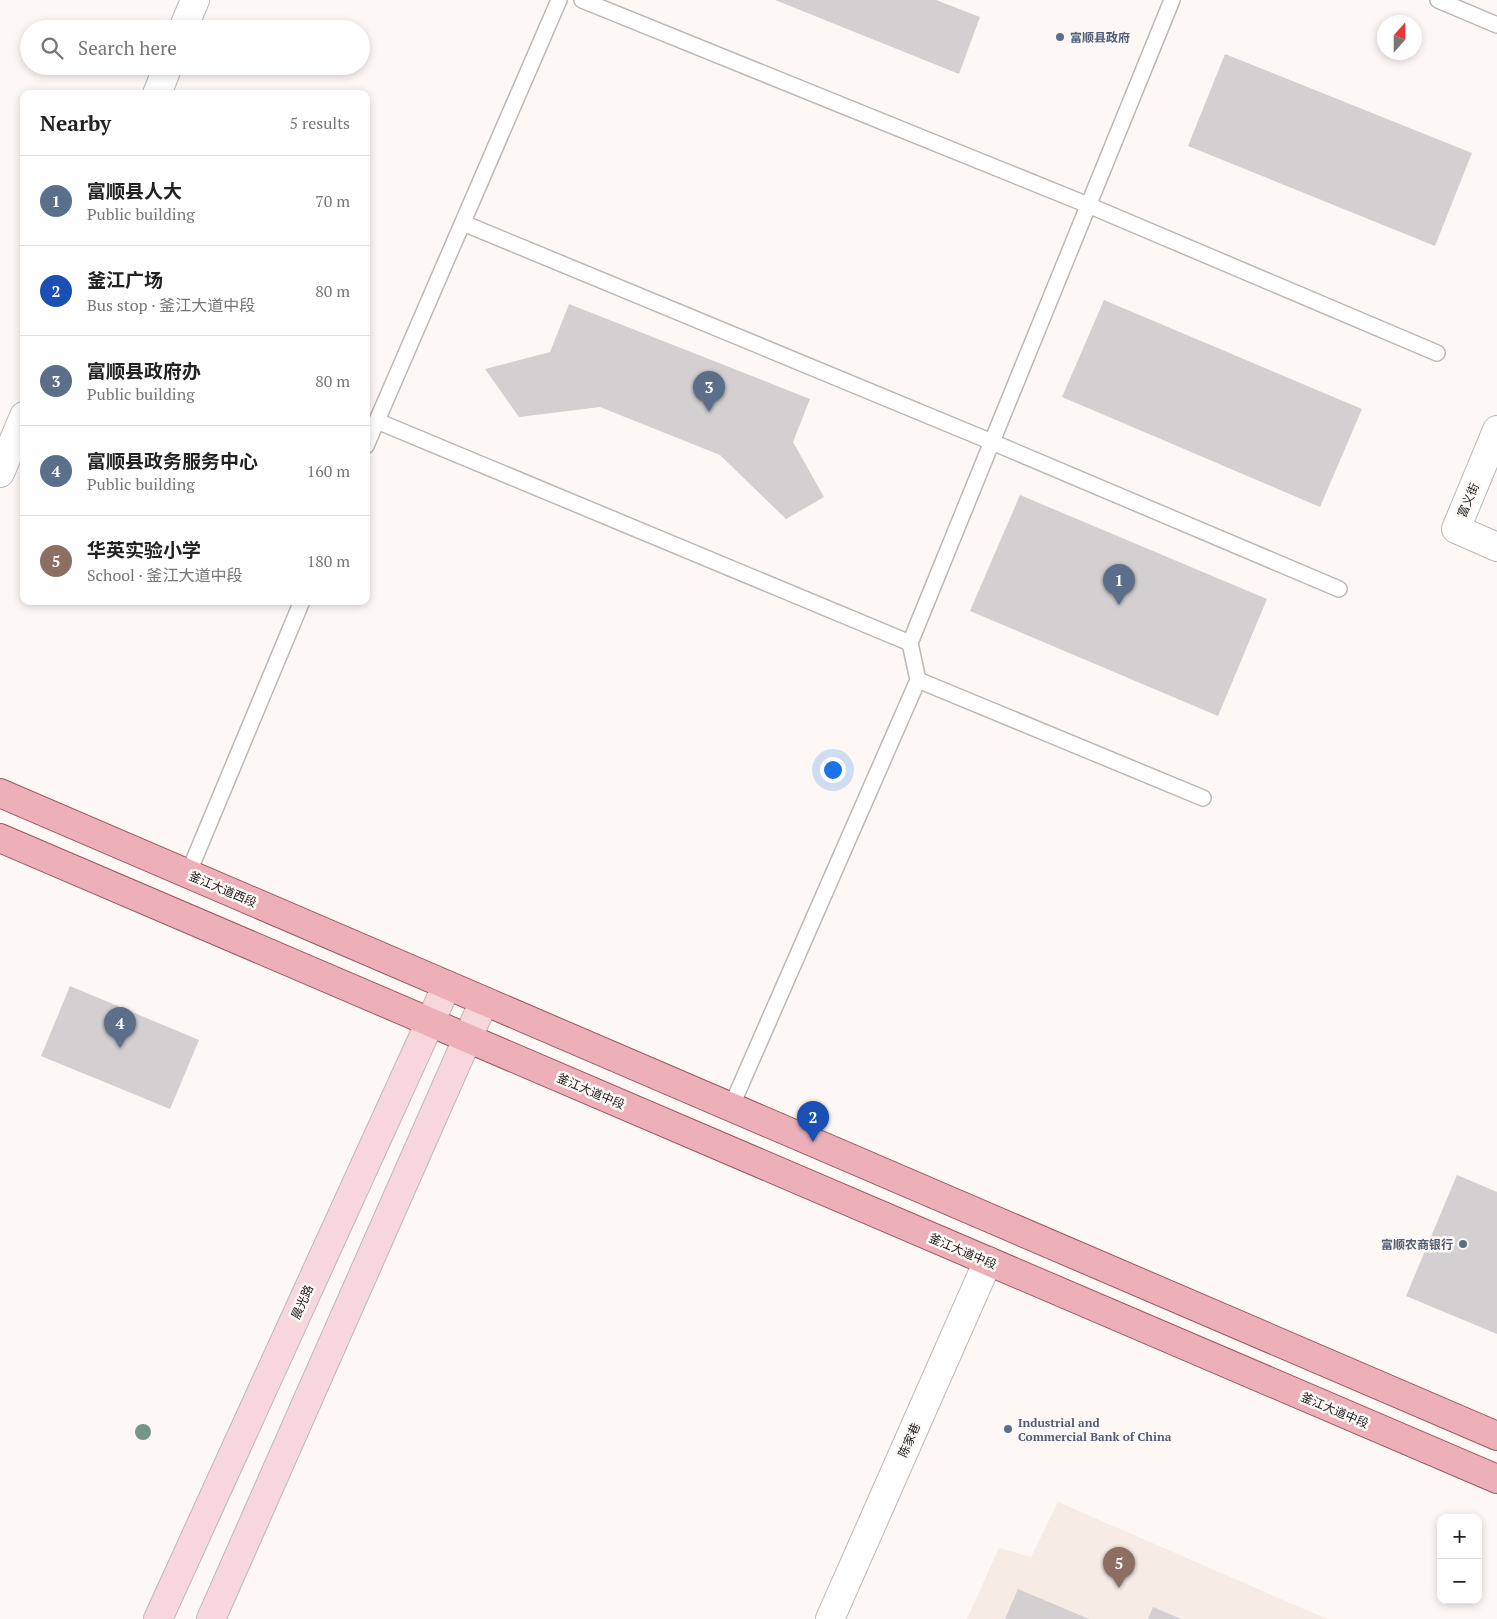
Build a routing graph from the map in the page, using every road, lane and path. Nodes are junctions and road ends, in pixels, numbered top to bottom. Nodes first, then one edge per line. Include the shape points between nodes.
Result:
1 (195, 0) edge
2 (560, 0) edge
3 (582, 0) edge
4 (1172, 0) edge
5 (1438, 0) edge
6 (187, 20) edge
7 (1497, 25) edge
8 (164, 75) edge
9 (159, 90) edge
10 (1088, 205) junction
11 (462, 223) junction
12 (1437, 353) dead end
13 (376, 421) junction
14 (20, 426) edge
15 (1497, 430) edge
16 (370, 436) edge
17 (992, 442) junction
18 (0, 473) edge
19 (1497, 547) edge
20 (1339, 589) dead end
21 (300, 605) edge
22 (910, 643) junction
23 (918, 680) junction
24 (0, 794) edge
25 (1203, 798) dead end
26 (0, 838) edge
27 (188, 874) junction
28 (446, 985) junction
29 (484, 1001) junction
30 (429, 1023) junction
31 (468, 1039) junction
32 (731, 1107) junction
33 (988, 1261) junction
34 (1497, 1436) edge
35 (1497, 1479) edge
36 (158, 1619) edge
37 (211, 1619) edge
38 (830, 1619) edge

1 - 6 street
2 - 11 lane
3 - 10 lane
4 - 10 lane
5 - 7 lane
8 - 9 street
10 - 12 lane
10 - 17 lane
11 - 13 lane
11 - 17 lane
13 - 16 lane
13 - 22 lane
14 - 18 street
15 - 19 street, 富义街 via 1456,529
17 - 20 lane
17 - 22 lane
21 - 27 lane
22 - 23 lane
23 - 25 lane
23 - 32 lane
24 - 27 main road, 釜江大道西段
26 - 30 main road
27 - 28 main road, 釜江大道西段
28 - 29 main road
28 - 30 main road, 晨光路
29 - 31 main road
29 - 32 main road
30 - 31 main road, 釜江大道中段
30 - 36 main road, 晨光路
31 - 33 main road, 釜江大道中段
31 - 37 main road
32 - 34 main road
33 - 35 main road, 釜江大道中段
33 - 38 street, 陈家巷

